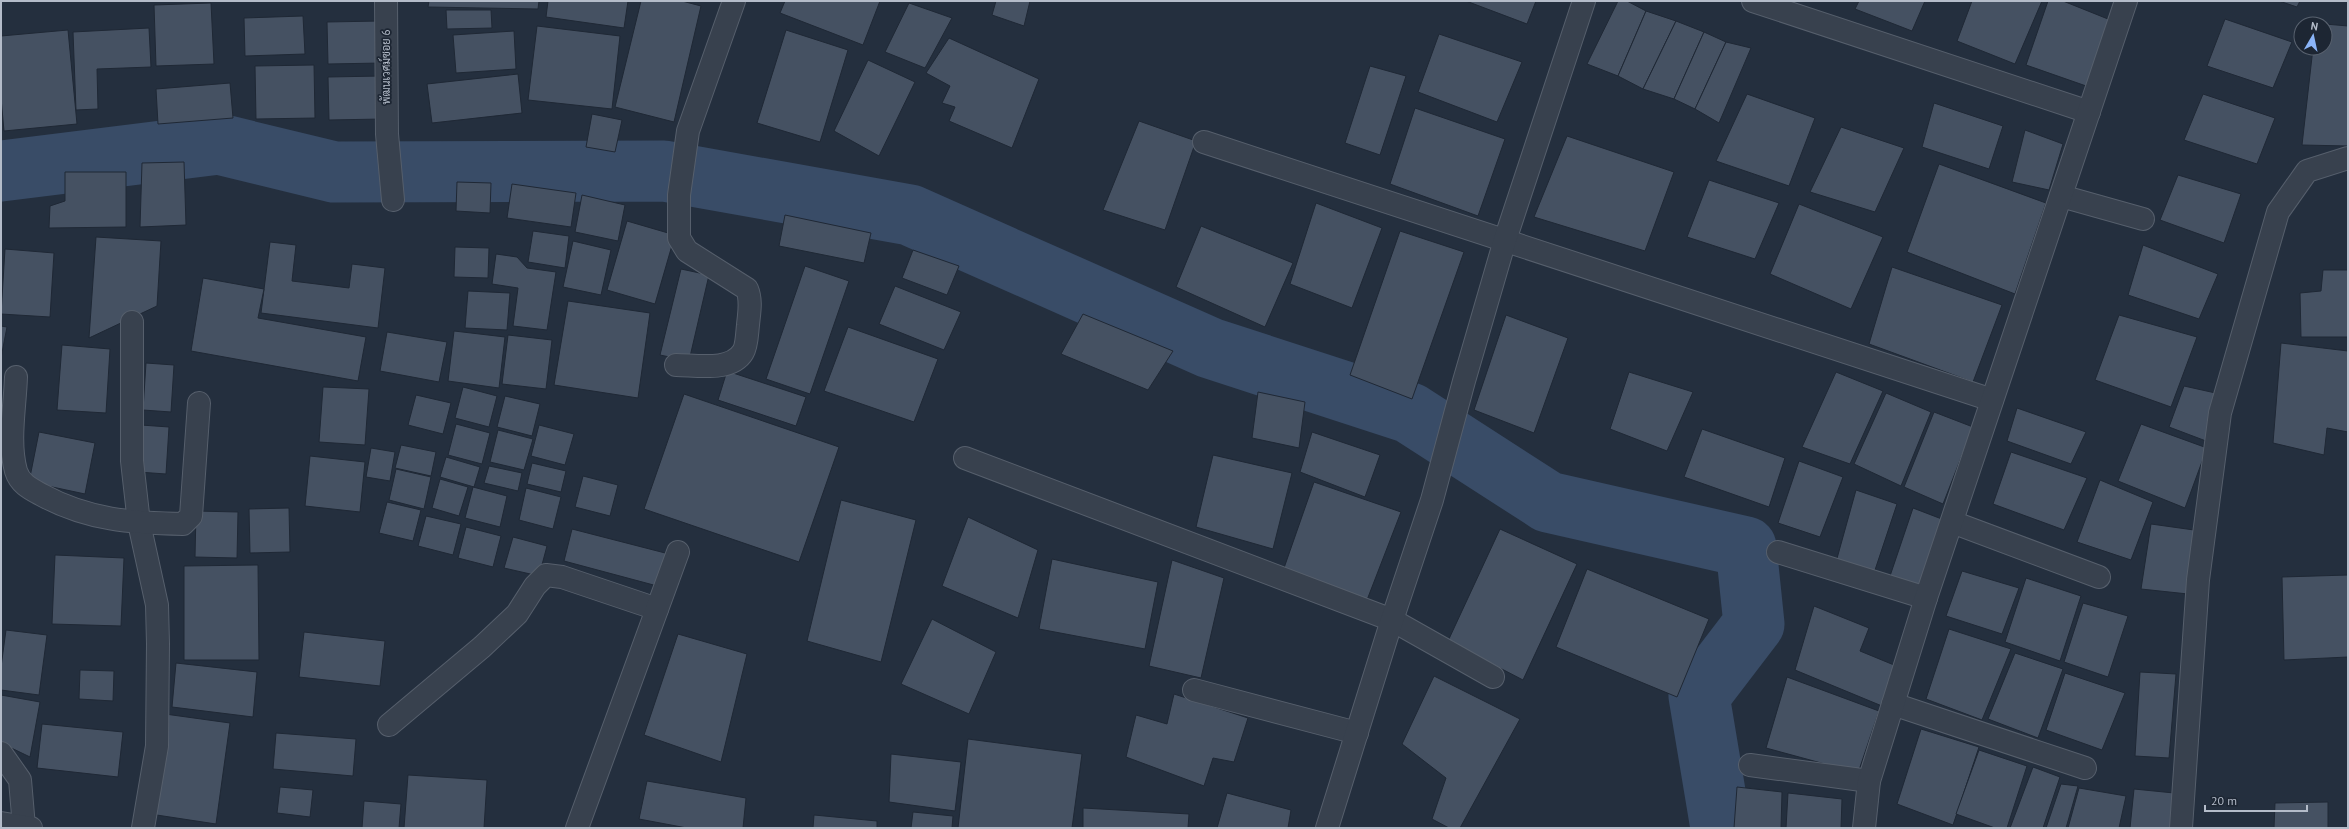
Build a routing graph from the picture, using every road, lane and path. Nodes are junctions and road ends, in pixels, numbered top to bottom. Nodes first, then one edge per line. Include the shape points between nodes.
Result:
1 (386, 1) edge
2 (734, 1) edge
3 (1584, 1) edge
4 (1752, 1) edge
5 (2126, 1) edge
6 (1777, 5) edge
7 (2089, 112) junction
8 (1204, 142) dead end
9 (2348, 158) edge
10 (393, 191) dead end
11 (2061, 196) junction
12 (2143, 219) dead end
13 (1505, 240) junction
14 (132, 322) dead end
15 (676, 365) dead end
16 (16, 377) dead end
17 (1992, 400) junction
18 (199, 403) dead end
19 (965, 458) dead end
20 (1952, 522) junction
21 (139, 523) junction
22 (678, 552) dead end
23 (1778, 552) dead end
24 (2099, 577) dead end
25 (1926, 598) junction
26 (657, 609) junction
27 (1392, 620) junction
28 (1493, 677) dead end
29 (1194, 690) dead end
30 (1893, 704) junction
31 (389, 725) dead end
32 (1357, 733) junction
33 (1, 753) edge
34 (1750, 765) dead end
35 (2085, 768) dead end
36 (1869, 781) junction
37 (1, 823) edge
38 (27, 827) edge
39 (143, 828) edge
40 (576, 828) edge
41 (1327, 828) edge
42 (1864, 828) edge
43 (2181, 828) edge

1 - 10 street, พัฒนเวศม์ซอย 6 via 387,134
2 - 15 street via 688,131 679,195 679,238 687,251 742,285 751,298 744,352 734,361 722,364
3 - 13 street
4 - 6 street
5 - 7 street
6 - 7 street
7 - 11 street
8 - 13 street
9 - 43 street via 2307,171 2278,212 2220,413 2198,580
11 - 12 street
11 - 17 street
13 - 17 street
13 - 27 street via 1432,500
14 - 21 street via 132,461
16 - 21 street via 13,450 16,472 24,486 65,508 112,520
17 - 20 street
18 - 21 street via 191,516 183,524
19 - 27 street
20 - 24 street
20 - 25 street
21 - 39 street via 157,605 158,644 157,746
22 - 26 street
23 - 25 street
25 - 30 street
26 - 31 street via 562,577 546,575 535,586 517,614
26 - 40 street
27 - 28 street
27 - 32 street
29 - 32 street
30 - 35 street
30 - 36 street
32 - 41 street
33 - 38 street via 20,780
34 - 36 street
36 - 42 street
37 - 38 street

